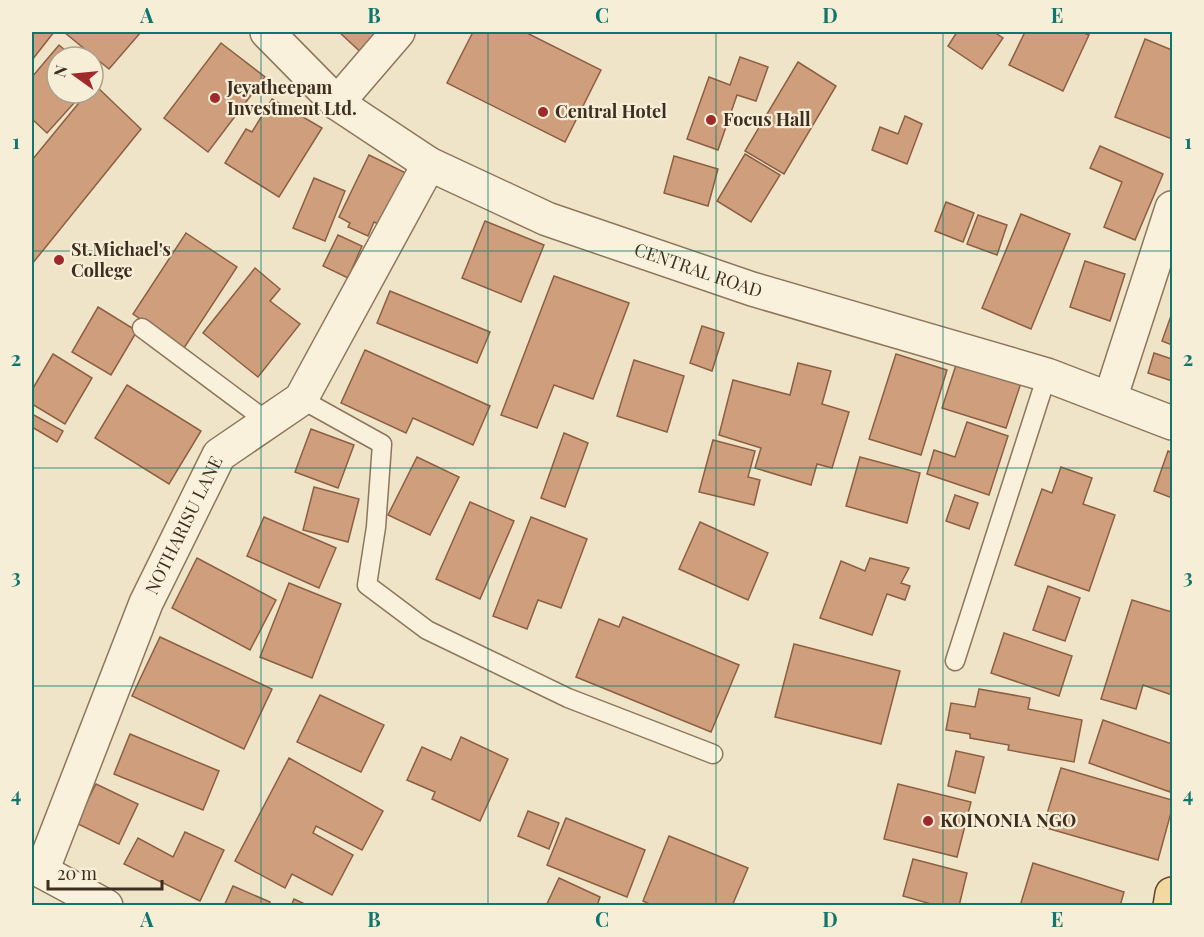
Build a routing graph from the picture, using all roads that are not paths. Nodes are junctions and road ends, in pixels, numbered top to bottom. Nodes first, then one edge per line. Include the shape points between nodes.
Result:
1 (267, 32) edge
2 (398, 32) edge
3 (337, 103) junction
4 (429, 164) junction
5 (1173, 208) edge
6 (142, 328) dead end
7 (1047, 375) junction
8 (301, 399) junction
9 (1110, 399) junction
10 (268, 422) junction
11 (1173, 423) edge
12 (955, 661) dead end
13 (713, 754) dead end
14 (37, 868) edge
15 (1173, 894) edge
16 (106, 906) edge
17 (1170, 906) edge

1 - 3 street, CENTRAL ROAD
2 - 3 street
3 - 4 street, CENTRAL ROAD
4 - 7 street, CENTRAL ROAD via 547,219 752,289
4 - 8 street, NOTHARISU LANE
5 - 9 street
6 - 10 lane
7 - 9 street, CENTRAL ROAD
7 - 12 lane
8 - 10 street, NOTHARISU LANE
8 - 13 lane via 382,444 368,585 427,630 568,698
9 - 11 street, CENTRAL ROAD
10 - 14 street, NOTHARISU LANE via 219,455 146,603
14 - 16 street
15 - 17 main road

